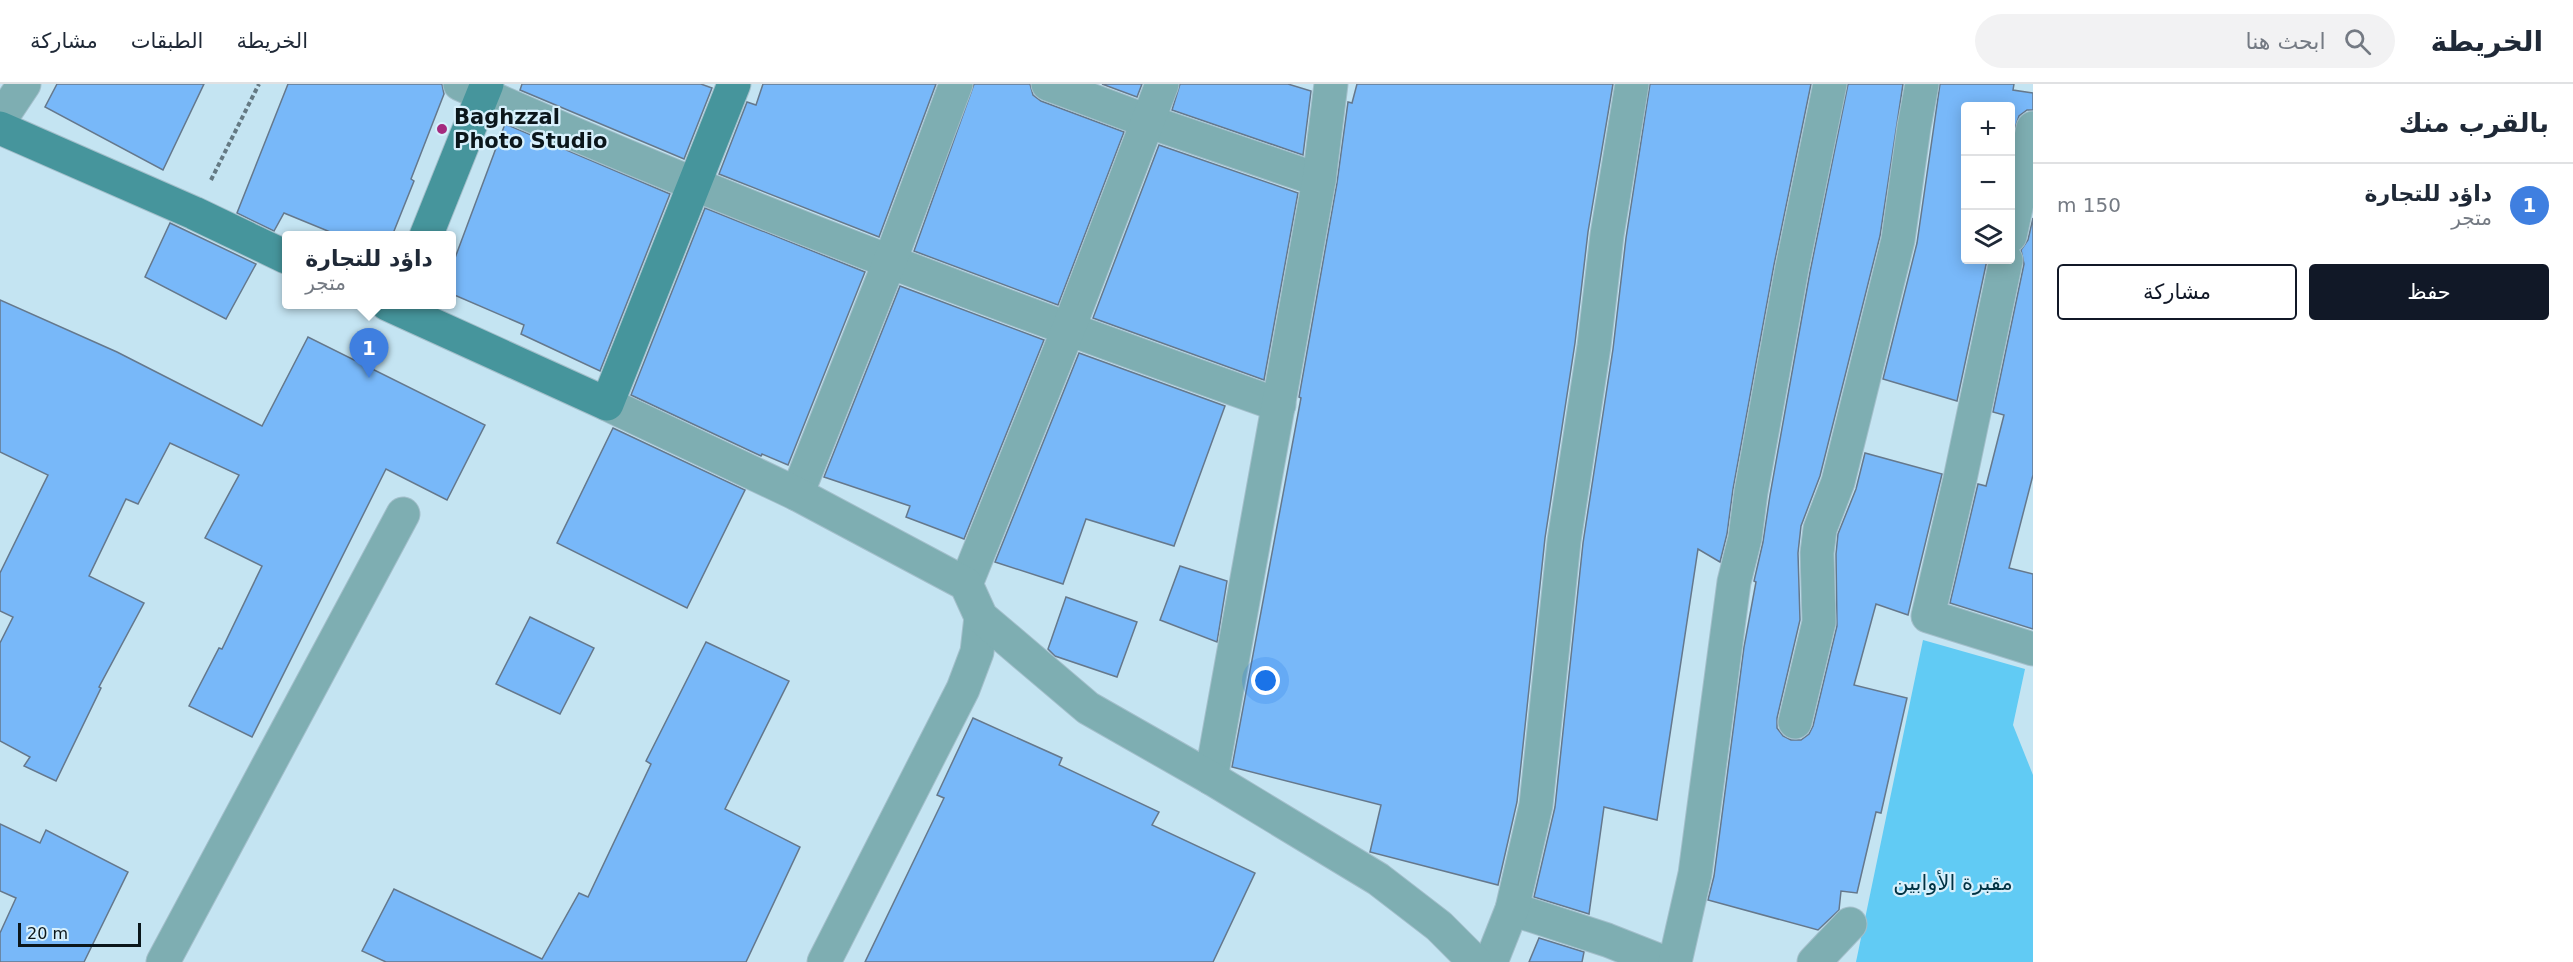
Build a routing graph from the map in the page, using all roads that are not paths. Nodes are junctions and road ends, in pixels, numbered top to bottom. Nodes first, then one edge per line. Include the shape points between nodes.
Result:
1 (24, 84) edge
2 (734, 84) edge
3 (956, 84) edge
4 (1048, 84) edge
5 (1162, 84) edge
6 (1331, 84) edge
7 (1632, 84) edge
8 (1830, 84) edge
9 (1922, 84) edge
10 (477, 87) edge
11 (0, 120) edge
12 (1147, 121) junction
13 (0, 128) edge
14 (2033, 128) edge
15 (1318, 180) junction
16 (695, 183) junction
17 (2015, 213) edge
18 (428, 231) edge
19 (282, 255) edge
20 (890, 261) junction
21 (2005, 264) edge
22 (400, 309) edge
23 (1068, 330) junction
24 (607, 404) junction
25 (1279, 405) junction
26 (798, 494) junction
27 (404, 514) dead end
28 (966, 584) junction
29 (981, 617) junction
30 (2033, 649) edge
31 (1795, 722) dead end
32 (1211, 778) junction
33 (1512, 909) junction
34 (1850, 924) dead end
35 (163, 962) edge
36 (824, 962) edge
37 (1475, 962) edge
38 (1491, 962) edge
39 (1663, 962) edge
40 (1675, 962) edge
41 (1814, 962) edge

1 - 11 street
2 - 16 main road
3 - 20 street
4 - 12 street
5 - 12 street
6 - 15 street
7 - 33 street via 1564,541 1536,805
8 - 40 street via 1734,582 1695,874
9 - 31 street via 1898,240 1838,482 1820,530 1819,622
10 - 16 street
10 - 18 main road
12 - 15 street
12 - 23 street
13 - 19 main road
14 - 17 street
15 - 25 street
16 - 20 street
16 - 24 main road
20 - 23 street
20 - 26 street
21 - 30 street via 1929,616
22 - 24 main road
23 - 25 street
23 - 28 street
24 - 26 street
25 - 32 street
26 - 28 street
27 - 35 street
28 - 29 street
29 - 32 street via 1088,708
29 - 36 street via 977,652 963,689
32 - 37 street via 1378,879 1439,926
33 - 38 street
33 - 39 street
34 - 41 street

